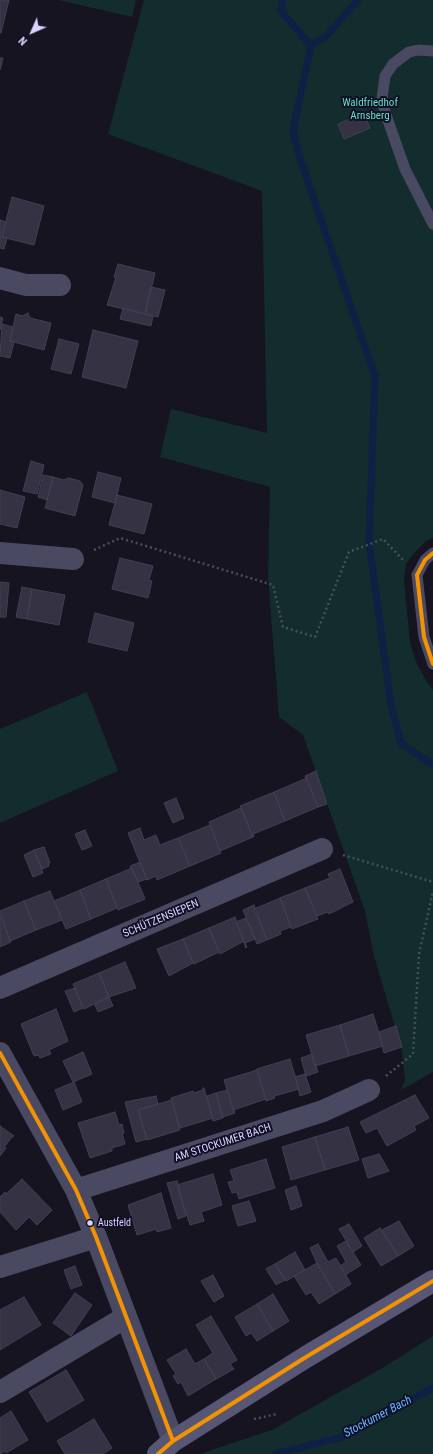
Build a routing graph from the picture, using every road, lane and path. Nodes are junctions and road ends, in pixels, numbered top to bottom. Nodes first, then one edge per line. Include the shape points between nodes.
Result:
1 (433, 51) edge
2 (433, 224) edge
3 (0, 278) edge
4 (60, 285) dead end
5 (433, 553) edge
6 (0, 554) edge
7 (73, 559) joint
8 (417, 575) junction
9 (433, 664) edge
10 (322, 849) joint
11 (433, 882) edge
12 (433, 891) edge
13 (0, 988) edge
14 (0, 1053) edge
15 (369, 1090) joint
16 (76, 1190) junction
17 (96, 1237) junction
18 (0, 1267) edge
19 (433, 1281) edge
20 (126, 1317) junction
21 (0, 1392) edge
22 (166, 1448) edge

1 - 2 lane via 409,52 392,64 385,76 382,99 405,169
3 - 4 street via 26,285
5 - 8 lane via 425,560
6 - 7 street
7 - 8 path via 120,538 273,585 283,628 315,637 349,552 383,539
8 - 9 lane via 424,637
10 - 11 path
10 - 13 street, SCHÜTZENSIEPEN
12 - 15 path via 419,954 413,1054
14 - 16 street
15 - 16 street, AM STOCKUMER BACH via 323,1111
16 - 17 street
17 - 18 street
17 - 20 street
19 - 22 main road via 306,1357
20 - 21 street
20 - 22 street

